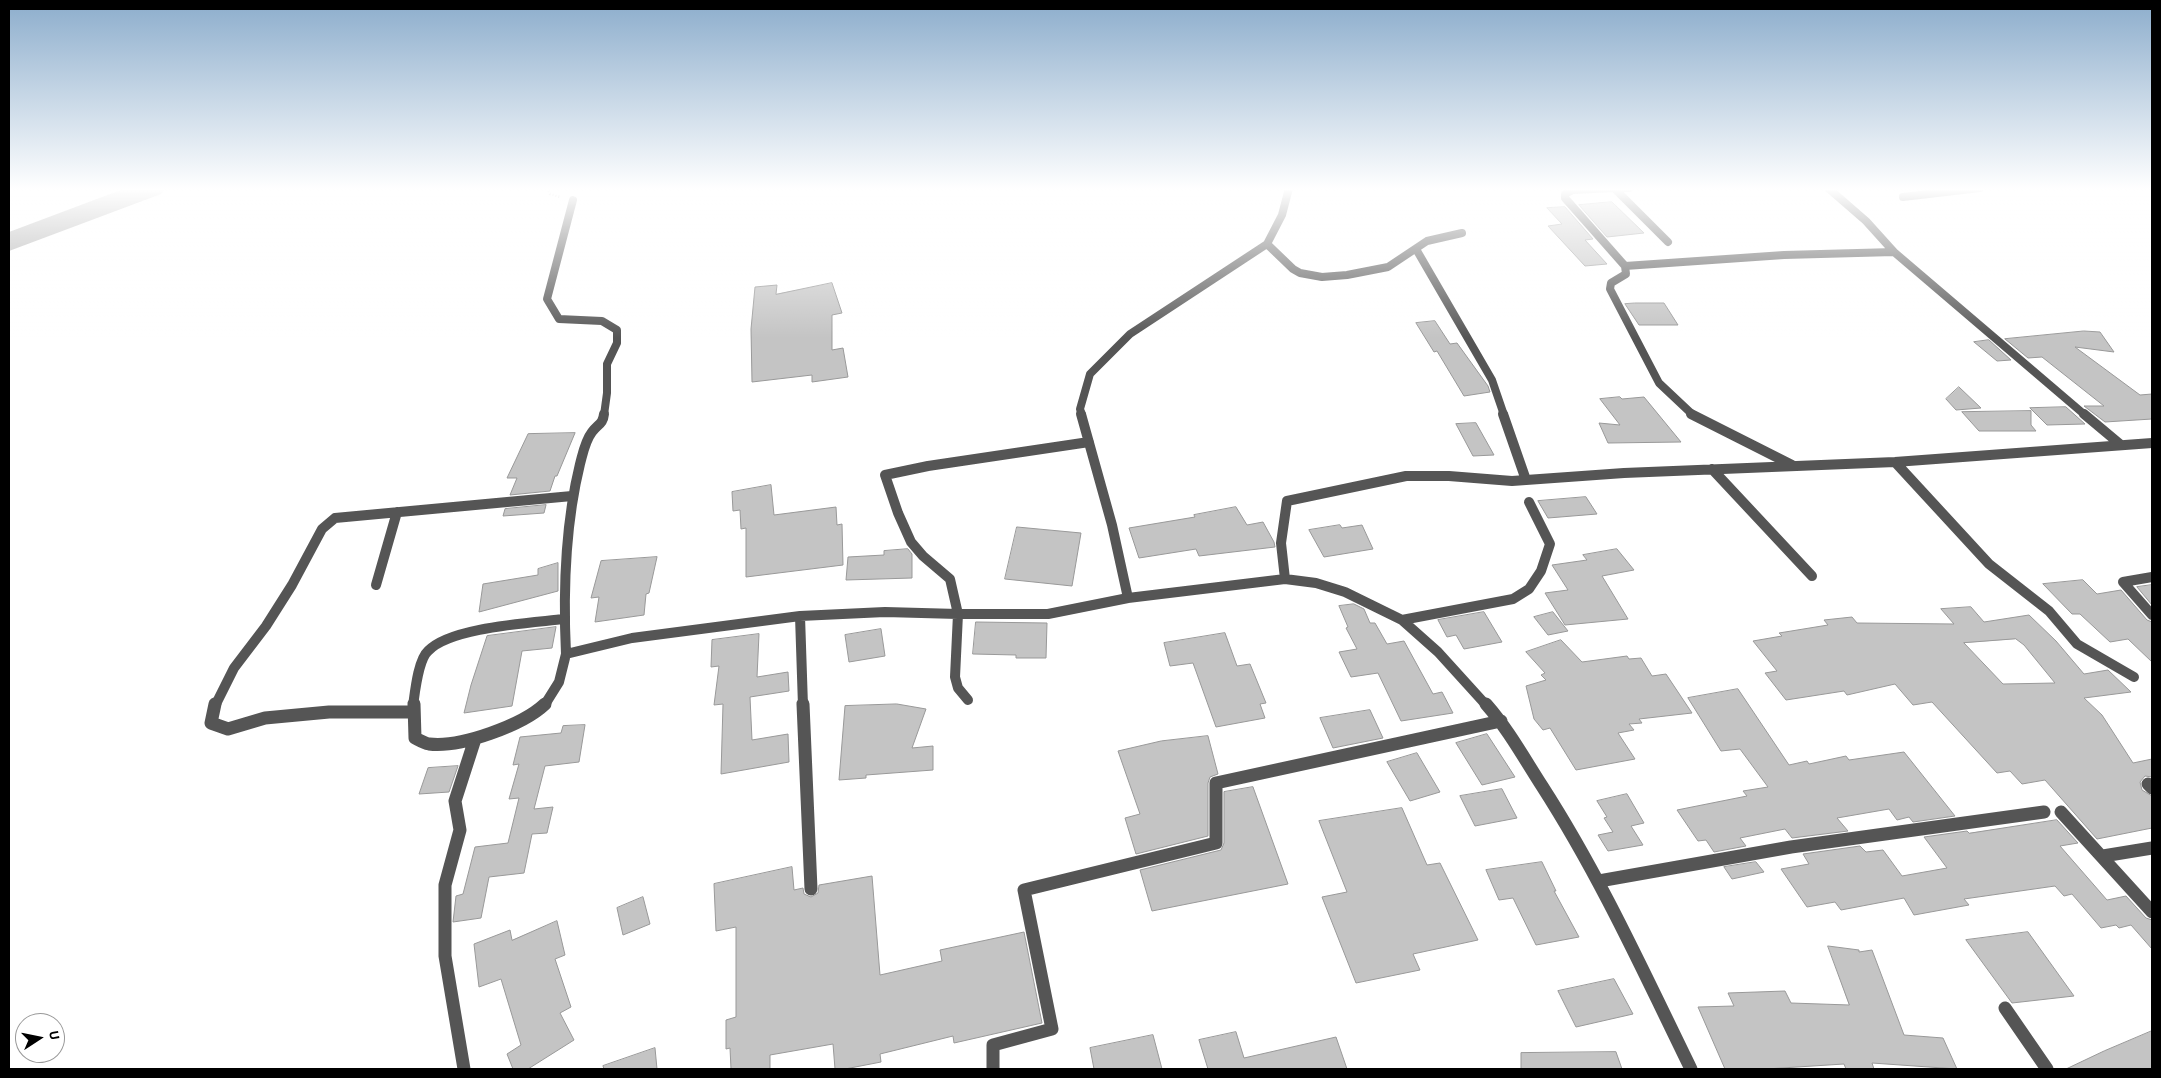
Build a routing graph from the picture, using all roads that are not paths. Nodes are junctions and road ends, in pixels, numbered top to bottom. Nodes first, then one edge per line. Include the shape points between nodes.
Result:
1 (563, 238) edge
2 (1270, 238) edge
3 (1439, 238) edge
4 (1600, 238) edge
5 (1664, 238) edge
6 (1882, 238) edge
7 (1668, 242) dead end
8 (1267, 244) junction
9 (1416, 249) junction
10 (1894, 252) junction
11 (1624, 266) junction
12 (1089, 442) junction
13 (2152, 443) edge
14 (2121, 445) junction
15 (1896, 462) junction
16 (1794, 466) junction
17 (1712, 469) junction
18 (1526, 480) junction
19 (572, 496) junction
20 (1529, 502) dead end
21 (397, 512) junction
22 (1812, 576) dead end
23 (2152, 577) edge
24 (1285, 579) junction
25 (376, 585) dead end
26 (1128, 598) junction
27 (958, 614) junction
28 (2152, 615) edge
29 (800, 616) junction
30 (564, 619) junction
31 (1402, 620) junction
32 (566, 654) junction
33 (2134, 677) dead end
34 (968, 700) dead end
35 (412, 712) junction
36 (1501, 721) junction
37 (475, 739) junction
38 (2044, 812) dead end
39 (2061, 812) dead end
40 (2152, 848) edge
41 (2103, 856) junction
42 (1599, 882) junction
43 (811, 889) dead end
44 (2152, 912) edge
45 (2006, 1008) dead end
46 (464, 1069) edge
47 (994, 1069) edge
48 (1691, 1069) edge
49 (2047, 1069) edge

1 - 19 street via 547,298 559,319 602,322 617,330 617,343 607,364 603,422 592,432 584,447
2 - 8 street
3 - 9 street via 1427,241
4 - 11 street
5 - 7 street
6 - 10 street
8 - 9 street via 1293,270 1322,277 1388,267
8 - 12 street via 1130,334 1090,374 1080,409
9 - 18 street via 1492,380
10 - 11 street via 1784,255
10 - 14 street
11 - 16 street via 1626,274 1612,282 1610,290 1659,383 1695,416
12 - 26 street
12 - 27 street via 885,475 911,542 922,556 950,579
13 - 14 street
14 - 15 street
15 - 16 street
15 - 33 street via 1989,564 2049,611 2077,644
16 - 17 street
17 - 18 street
17 - 22 street
18 - 24 street via 1406,476 1287,501 1280,543
19 - 21 street
19 - 30 street
20 - 31 street via 1550,544 1541,571 1529,589 1513,599
21 - 25 street
21 - 35 street via 335,518 323,526 298,576 222,687 211,723 228,729 265,718 329,712
23 - 28 street via 2123,582
24 - 26 street
24 - 31 street via 1316,583 1345,592
26 - 27 street via 1048,614
27 - 29 street via 885,612
27 - 34 street via 955,677 958,688
29 - 32 street via 632,638
29 - 43 street
30 - 32 street
30 - 35 street via 483,629 432,646 425,653
31 - 36 street via 1438,652
32 - 37 street via 564,670 544,705 521,720
35 - 37 street via 415,738 428,744
36 - 42 street
36 - 47 street via 1216,783 1216,843 1024,890 1052,1029 993,1045
37 - 46 street via 455,801 460,830 445,885 445,956
38 - 42 street via 1792,848
39 - 41 street
40 - 41 street
41 - 44 street
42 - 48 street
45 - 49 street

